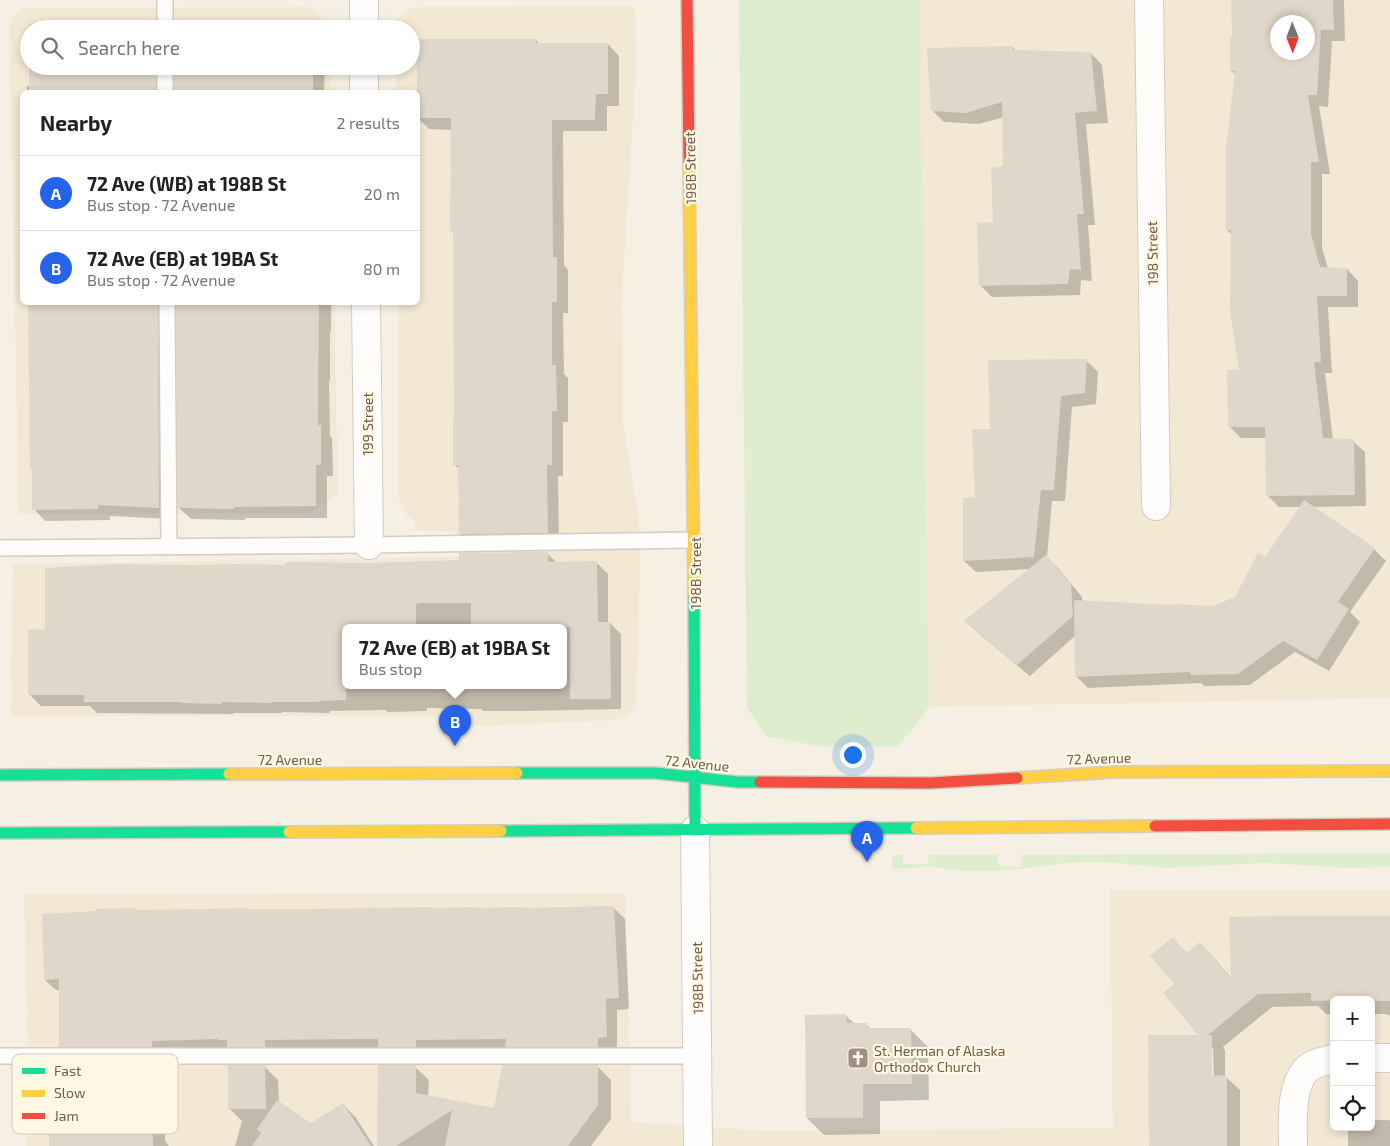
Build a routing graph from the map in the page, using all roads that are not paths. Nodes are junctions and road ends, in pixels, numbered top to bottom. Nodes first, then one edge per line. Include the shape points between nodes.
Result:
1 (165, 0) edge
2 (364, 0) edge
3 (688, 0) edge
4 (1149, 0) edge
5 (165, 20) edge
6 (364, 20) edge
7 (165, 75) edge
8 (364, 75) edge
9 (165, 90) edge
10 (364, 90) edge
11 (167, 305) edge
12 (366, 305) edge
13 (1156, 506) dead end
14 (695, 540) junction
15 (369, 545) junction
16 (169, 547) junction
17 (0, 548) edge
18 (1390, 771) edge
19 (0, 775) edge
20 (695, 778) junction
21 (1390, 824) edge
22 (696, 830) junction
23 (0, 832) edge
24 (178, 1056) edge
25 (697, 1056) junction
26 (1375, 1058) edge
27 (1390, 1058) edge
28 (1330, 1061) edge
29 (698, 1146) edge
30 (1293, 1146) edge

1 - 5 lane
2 - 6 street
3 - 14 main road, 198B Street
4 - 13 street, 198 Street
7 - 9 lane
8 - 10 street
11 - 16 lane
12 - 15 street, 199 Street
14 - 15 lane
14 - 20 main road, 198B Street
15 - 16 lane
16 - 17 lane
18 - 20 main road, 72 Avenue via 1114,772 930,783 750,783
19 - 20 main road, 72 Avenue via 655,773
20 - 22 main road, 198B Street
21 - 22 main road
22 - 23 main road
22 - 25 street, 198B Street
24 - 25 lane
25 - 29 street, 198B Street
26 - 27 street
28 - 30 street via 1306,1069 1301,1078 1296,1090

